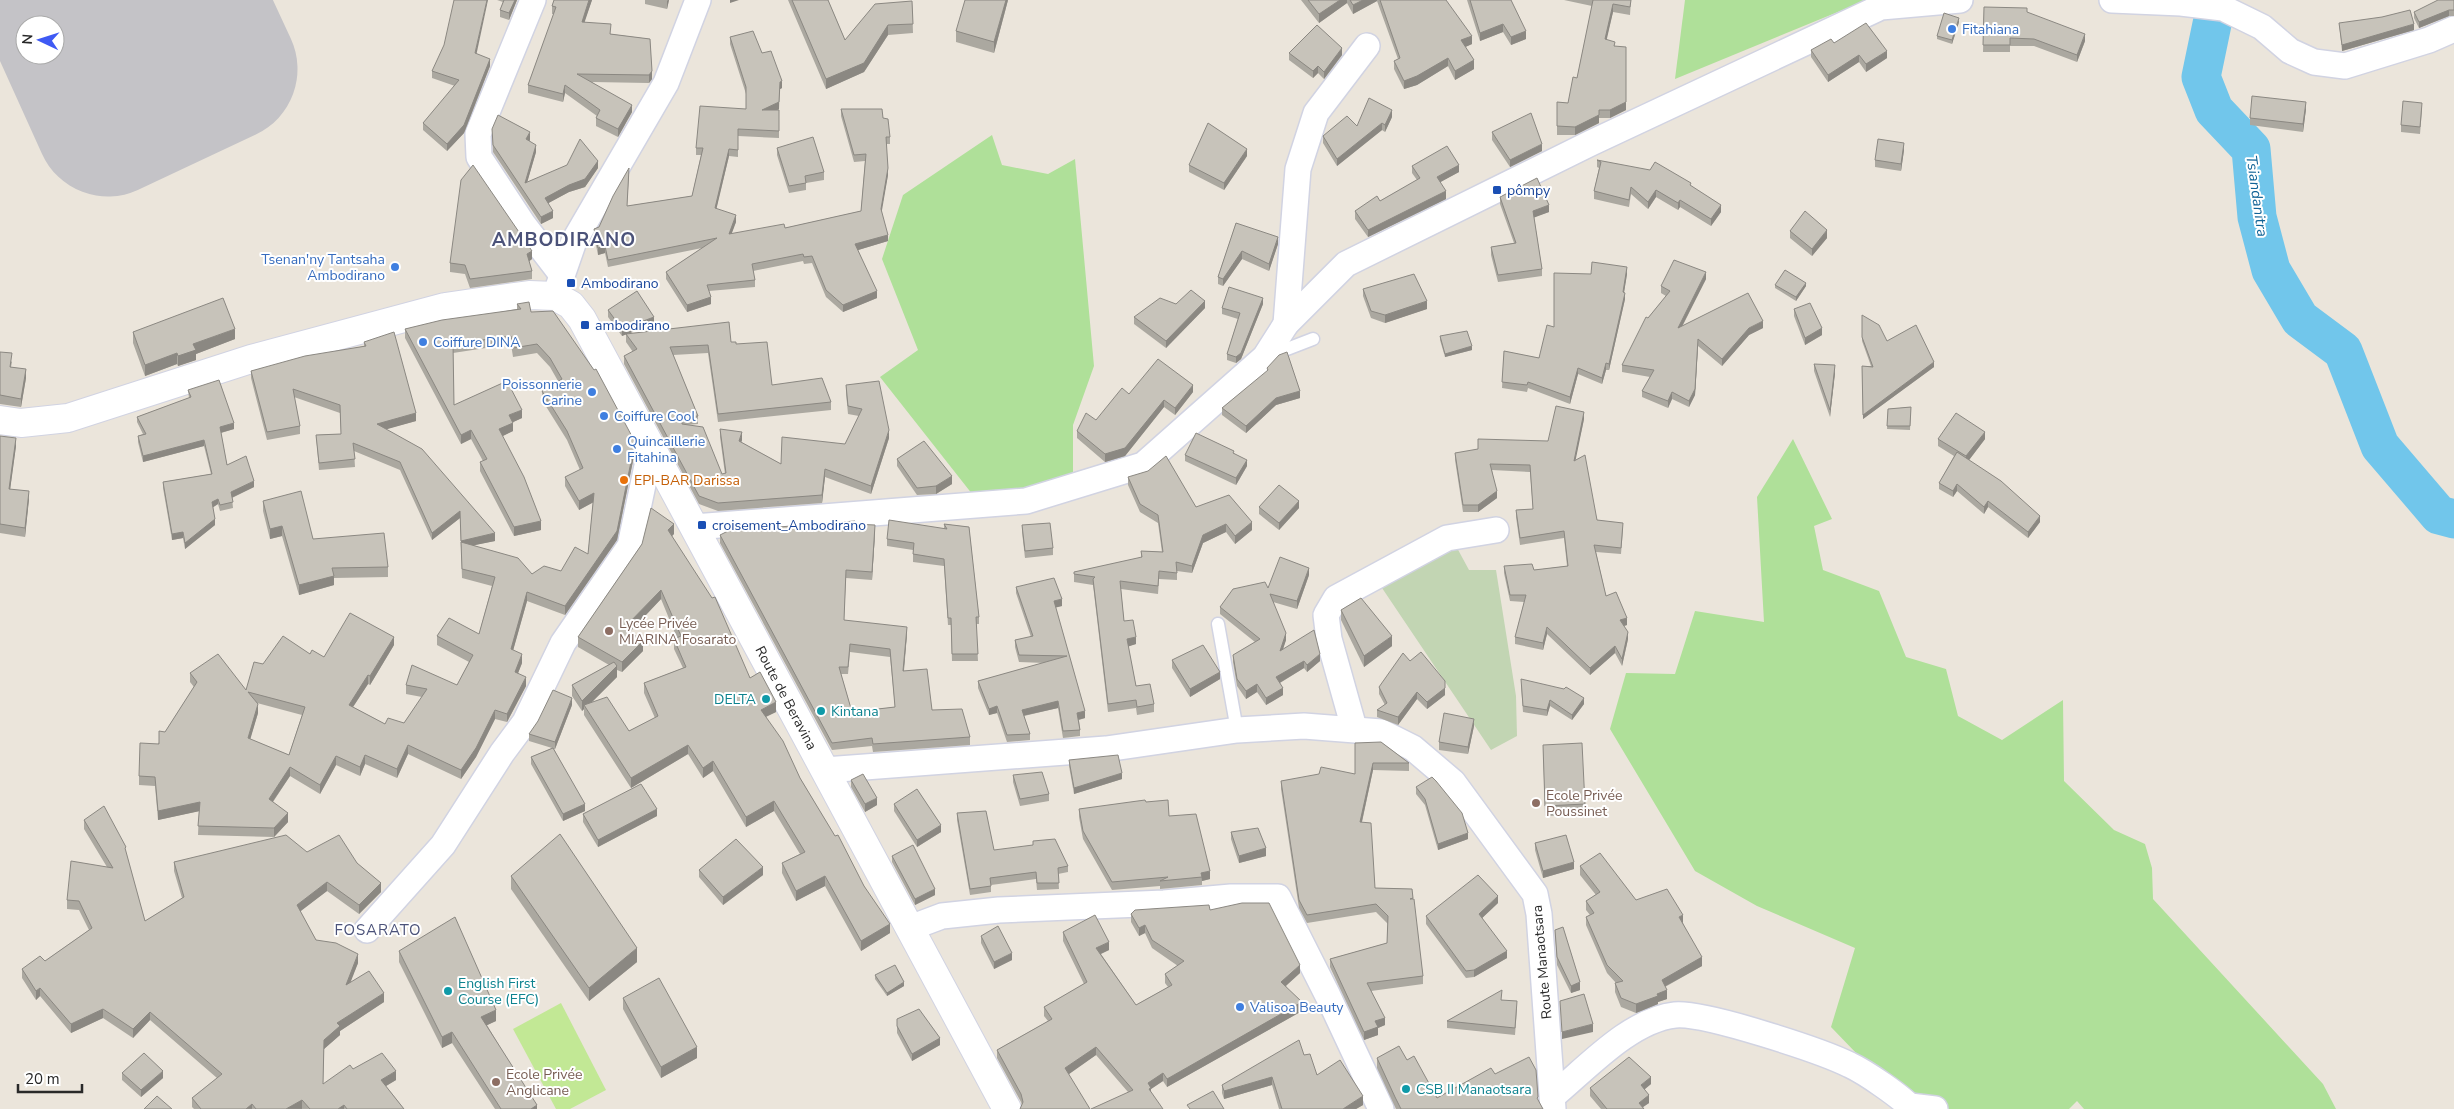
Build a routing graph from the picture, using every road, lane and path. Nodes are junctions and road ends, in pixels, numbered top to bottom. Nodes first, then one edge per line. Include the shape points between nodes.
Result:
1 (533, 0) edge
2 (698, 0) edge
3 (1960, 0) edge
4 (2112, 0) edge
5 (2454, 29) edge
6 (1368, 46) dead end
7 (559, 285) junction
8 (1286, 324) junction
9 (1313, 339) dead end
10 (1265, 357) junction
11 (0, 420) edge
12 (651, 448) junction
13 (694, 527) junction
14 (1496, 530) dead end
15 (1218, 624) dead end
16 (1354, 728) junction
17 (1237, 730) junction
18 (825, 770) junction
19 (910, 928) junction
20 (367, 930) dead end
21 (1553, 1102) edge
22 (1911, 1108) edge
23 (1007, 1109) edge
24 (1381, 1109) edge
25 (1935, 1109) edge

1 - 7 street via 478,134 479,157
2 - 7 street via 666,82 574,241
3 - 8 street via 1881,7 1591,143 1346,264
4 - 5 street via 2223,8 2262,27 2290,51 2314,62 2345,66
6 - 8 street via 1316,113 1298,169
7 - 11 street via 529,294 446,307 251,359 68,418 21,423
7 - 12 street, Route de Beravina via 582,319
8 - 10 street
9 - 10 lane
10 - 13 street via 1142,465 1026,501
12 - 13 street, Route de Beravina
12 - 20 street via 630,546 563,643 525,722 443,845
13 - 18 street, Route de Beravina
14 - 16 street via 1447,538 1336,598 1326,615 1329,639
15 - 17 lane
16 - 17 street, Route Manaotsara via 1304,726
16 - 21 street, Route Manaotsara via 1381,732 1413,748 1453,782 1535,894
17 - 18 street, Route Manaotsara via 1106,749
18 - 19 street, Route de Beravina
19 - 23 street, Route de Beravina
19 - 24 street via 942,916 999,910 1278,897
21 - 22 street via 1627,1034 1676,1015 1706,1018 1851,1065
22 - 25 street

